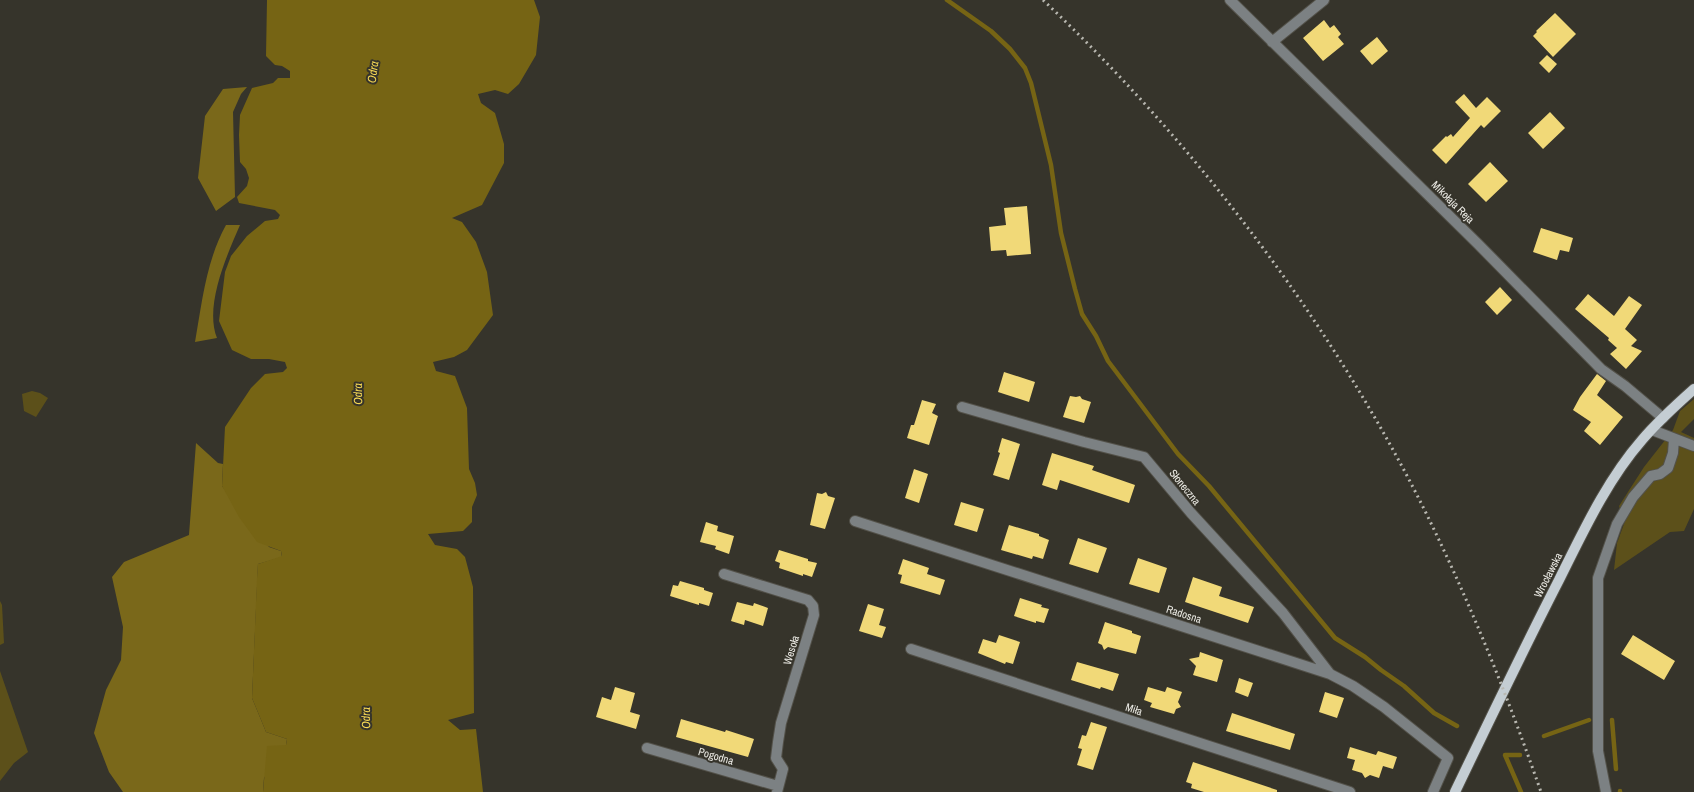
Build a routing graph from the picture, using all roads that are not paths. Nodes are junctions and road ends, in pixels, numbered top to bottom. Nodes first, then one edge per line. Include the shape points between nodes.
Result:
1 (1230, 0) edge
2 (1324, 0) edge
3 (1272, 42) junction
4 (1694, 389) edge
5 (962, 406) dead end
6 (1662, 418) junction
7 (1652, 430) junction
8 (1674, 438) junction
9 (1694, 446) edge
10 (855, 521) dead end
11 (724, 574) dead end
12 (910, 649) dead end
13 (1330, 674) junction
14 (648, 748) dead end
15 (778, 789) edge
16 (1350, 792) edge
17 (1433, 792) edge
18 (1455, 792) edge
19 (1606, 792) edge

1 - 3 street, Mikołaja Reja
2 - 3 street
3 - 6 street, Mikołaja Reja via 1601,369
4 - 6 main road, Wrocławska
5 - 13 street, Słoneczna via 1144,457 1282,613
6 - 7 main road, Wrocławska
7 - 8 street
7 - 18 main road, Wrocławska via 1642,439 1616,475 1585,529
8 - 9 street
8 - 19 street via 1668,468 1660,474 1651,476 1633,497 1617,524 1598,578 1598,751
10 - 13 street, Radosna
11 - 15 street, Wesoła via 808,600 813,606 814,615 806,645 781,723 776,758 783,769
12 - 16 street, Miła
13 - 17 street, Radosna via 1369,696 1448,758
14 - 15 street, Pogodna

